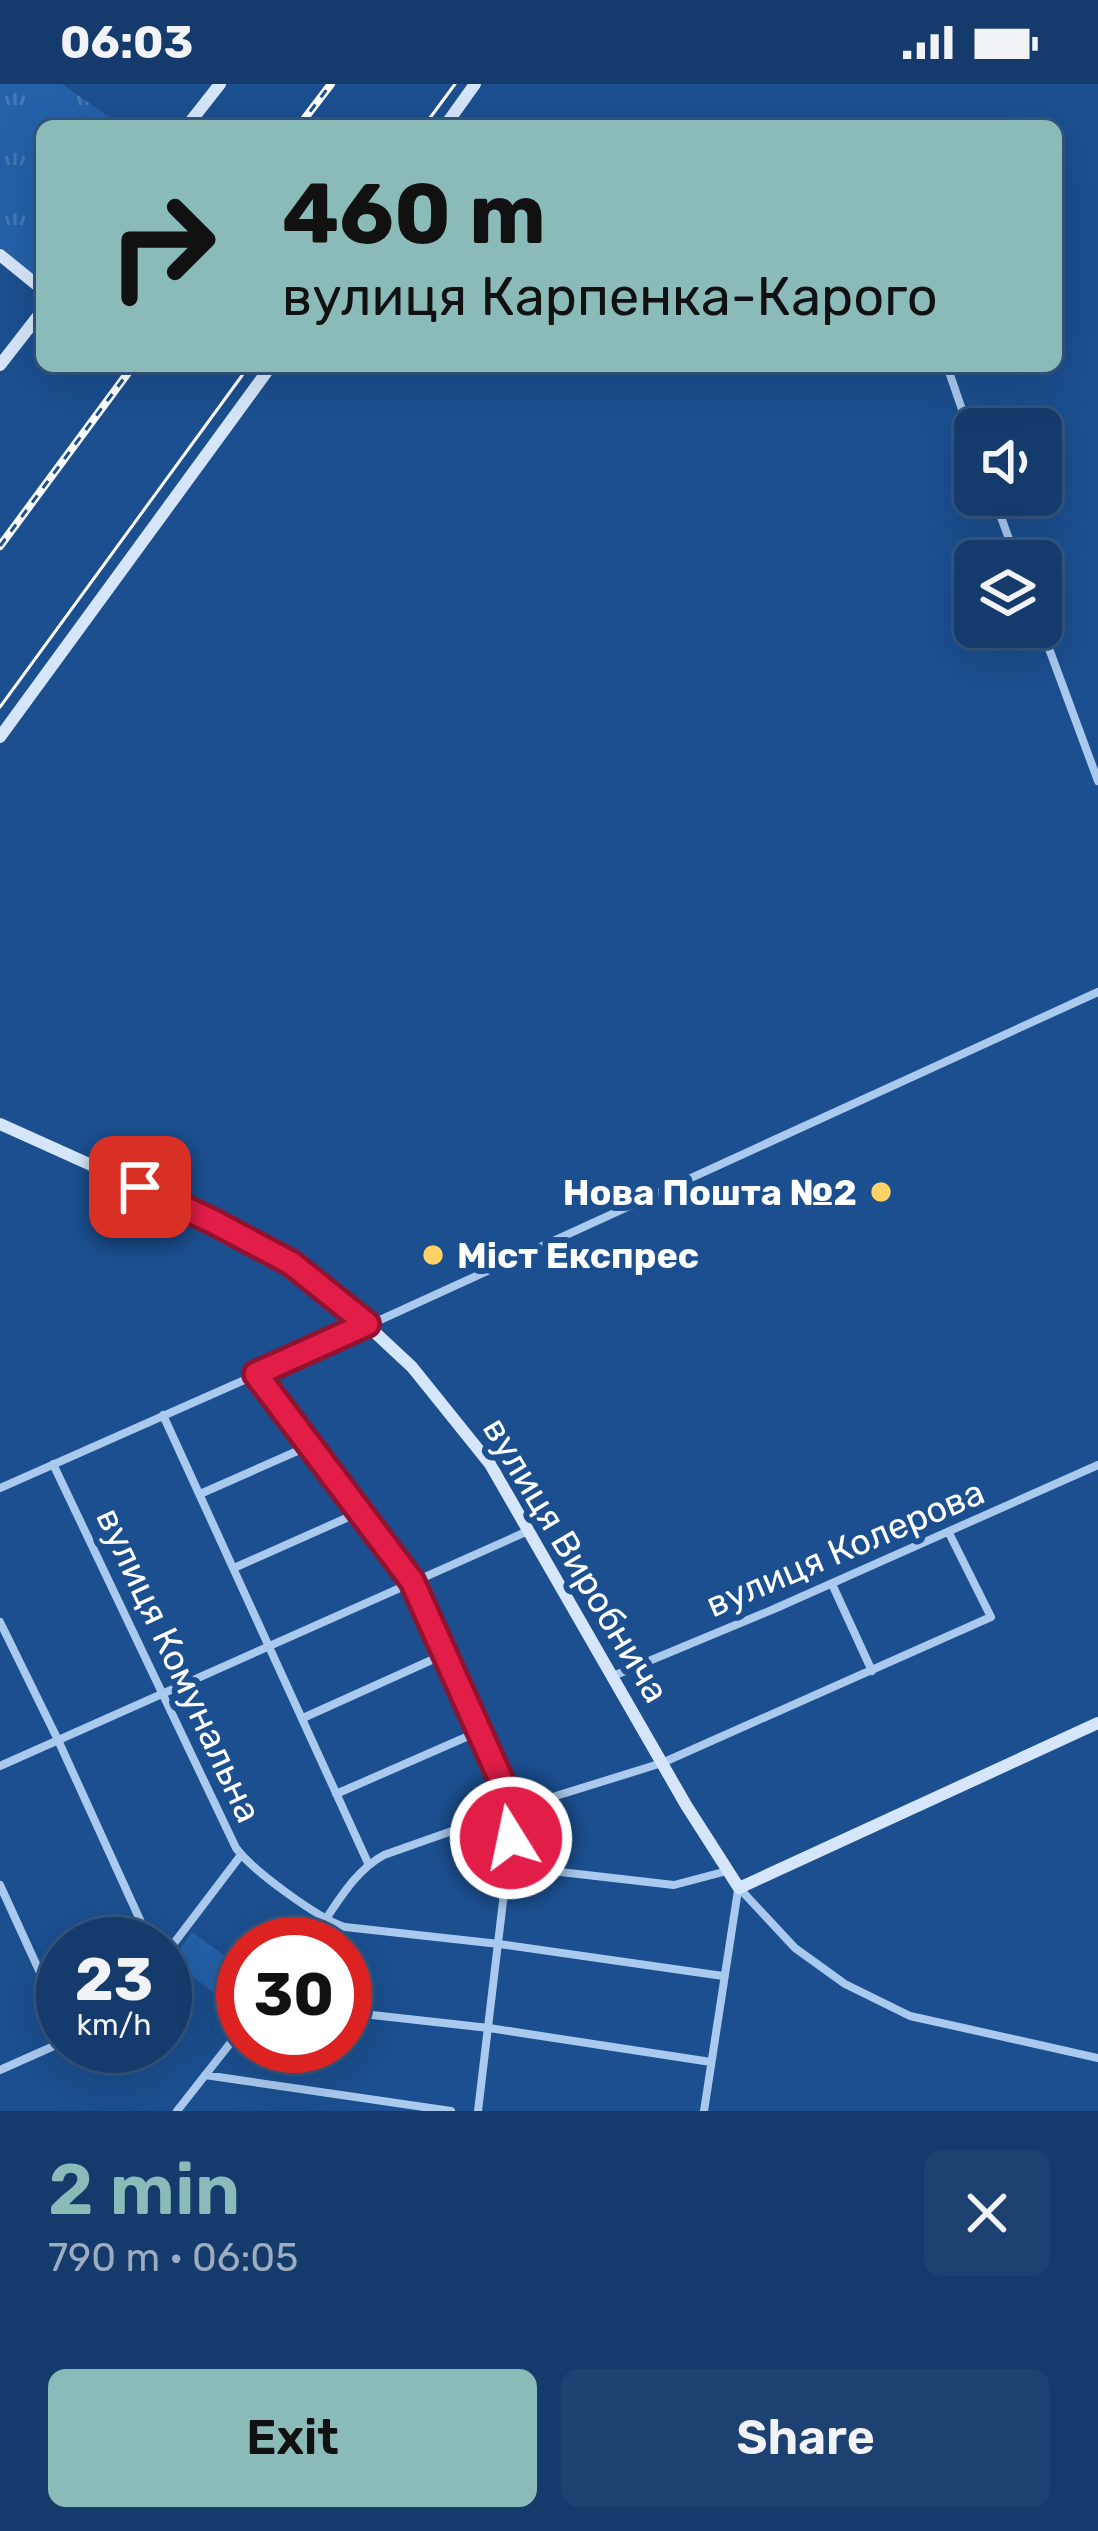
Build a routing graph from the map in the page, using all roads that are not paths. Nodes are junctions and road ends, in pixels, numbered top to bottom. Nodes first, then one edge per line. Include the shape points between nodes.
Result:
1 (220, 84) edge
2 (475, 84) edge
3 (192, 120) edge
4 (449, 120) edge
5 (0, 255) edge
6 (36, 284) edge
7 (36, 319) edge
8 (0, 365) edge
9 (267, 372) edge
10 (949, 372) edge
11 (962, 408) edge
12 (1049, 648) edge
13 (0, 737) edge
14 (1098, 782) edge
15 (1098, 992) edge
16 (0, 1124) edge
17 (367, 1324) junction
18 (256, 1374) junction
19 (163, 1415) junction
20 (311, 1445) junction
21 (53, 1464) junction
22 (1098, 1466) edge
23 (0, 1488) edge
24 (200, 1494) junction
25 (360, 1512) junction
26 (528, 1531) junction
27 (949, 1533) junction
28 (234, 1568) junction
29 (412, 1581) junction
30 (832, 1584) junction
31 (0, 1622) edge
32 (269, 1645) junction
33 (445, 1654) junction
34 (872, 1671) junction
35 (613, 1676) junction
36 (162, 1693) junction
37 (303, 1718) junction
38 (1098, 1723) edge
39 (479, 1731) junction
40 (58, 1740) junction
41 (662, 1762) junction
42 (0, 1766) edge
43 (336, 1794) junction
44 (514, 1809) junction
45 (241, 1856) junction
46 (368, 1863) junction
47 (508, 1865) junction
48 (728, 1870) junction
49 (0, 1886) edge
50 (739, 1888) junction
51 (139, 1917) edge
52 (323, 1917) edge
53 (329, 1917) edge
54 (192, 1920) edge
55 (372, 1931) edge
56 (499, 1944) junction
57 (36, 1964) edge
58 (723, 1976) junction
59 (372, 2015) edge
60 (489, 2028) junction
61 (36, 2054) edge
62 (1098, 2058) edge
63 (216, 2062) edge
64 (711, 2062) junction
65 (0, 2069) edge
66 (206, 2075) junction
67 (176, 2111) edge
68 (451, 2111) edge
69 (478, 2111) edge
70 (704, 2111) edge

1 - 3 street
2 - 4 street
5 - 6 street
7 - 8 street
9 - 13 street
10 - 11 street
12 - 14 street
15 - 17 street
16 - 17 street, вулиця Виробнича via 267,1249
17 - 18 street
17 - 26 street, вулиця Виробнича via 442,1401
18 - 19 street
18 - 20 street
19 - 21 street
19 - 24 street
20 - 24 street
20 - 25 street
21 - 23 street
21 - 36 street, вулиця Комунальна
22 - 27 street, вулиця Колерова
24 - 28 street
25 - 28 street
25 - 29 street
26 - 29 street
26 - 35 street, вулиця Виробнича
27 - 30 street, вулиця Колерова
27 - 34 street via 991,1617
28 - 32 street
29 - 32 street
29 - 33 street
30 - 34 street
30 - 35 street, вулиця Колерова
31 - 40 street
32 - 36 street
32 - 37 street
33 - 37 street
33 - 39 street
34 - 41 street
35 - 41 street, вулиця Виробнича
36 - 40 street
36 - 45 street, вулиця Комунальна
37 - 43 street
38 - 50 street
39 - 43 street
39 - 44 street
40 - 42 street
40 - 51 street
41 - 44 street
41 - 48 street, вулиця Виробнича
43 - 46 street
44 - 46 street
44 - 47 street
45 - 52 street, вулиця Комунальна
45 - 54 street
46 - 53 street
47 - 48 street via 674,1885
47 - 56 street
48 - 50 street, вулиця Виробнича
49 - 57 street
50 - 58 street
50 - 62 street via 795,1948 910,2016
55 - 56 street
56 - 58 street
56 - 60 street
58 - 64 street
59 - 60 street
60 - 64 street
60 - 69 street
61 - 65 street
63 - 66 street
64 - 70 street
66 - 67 street
66 - 68 street

